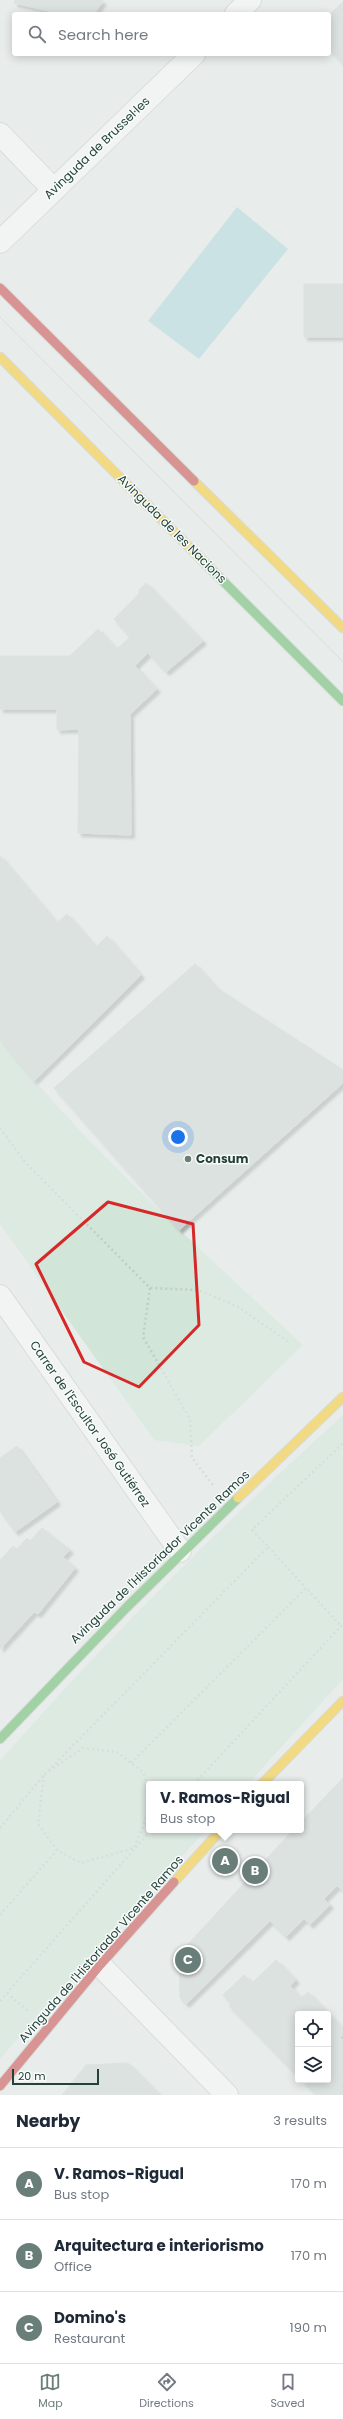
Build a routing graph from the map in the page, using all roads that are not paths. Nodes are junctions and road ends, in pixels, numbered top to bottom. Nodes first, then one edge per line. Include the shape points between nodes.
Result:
1 (250, 0) edge
2 (238, 12) edge
3 (192, 56) edge
4 (0, 134) edge
5 (54, 190) junction
6 (0, 242) edge
7 (0, 288) edge
8 (0, 357) edge
9 (343, 628) edge
10 (343, 701) edge
11 (0, 1296) edge
12 (343, 1397) edge
13 (180, 1552) junction
14 (343, 1701) edge
15 (0, 1739) edge
16 (265, 1781) edge
17 (218, 1833) edge
18 (100, 1965) junction
19 (0, 2086) edge
20 (227, 2095) edge

1 - 2 street
3 - 5 street, Avinguda de Brussel·les
4 - 5 street
5 - 6 street, Avinguda de Brussel·les
7 - 9 main road
8 - 10 main road, Avinguda de les Nacions
11 - 13 street, Carrer de l'Escultor José Gutiérrez
12 - 13 main road, Avinguda de l'Historiador Vicente Ramos
13 - 15 main road, Avinguda de l'Historiador Vicente Ramos via 74,1658
14 - 16 main road
17 - 18 main road, Avinguda de l'Historiador Vicente Ramos
18 - 19 main road, Avinguda de l'Historiador Vicente Ramos
18 - 20 street

